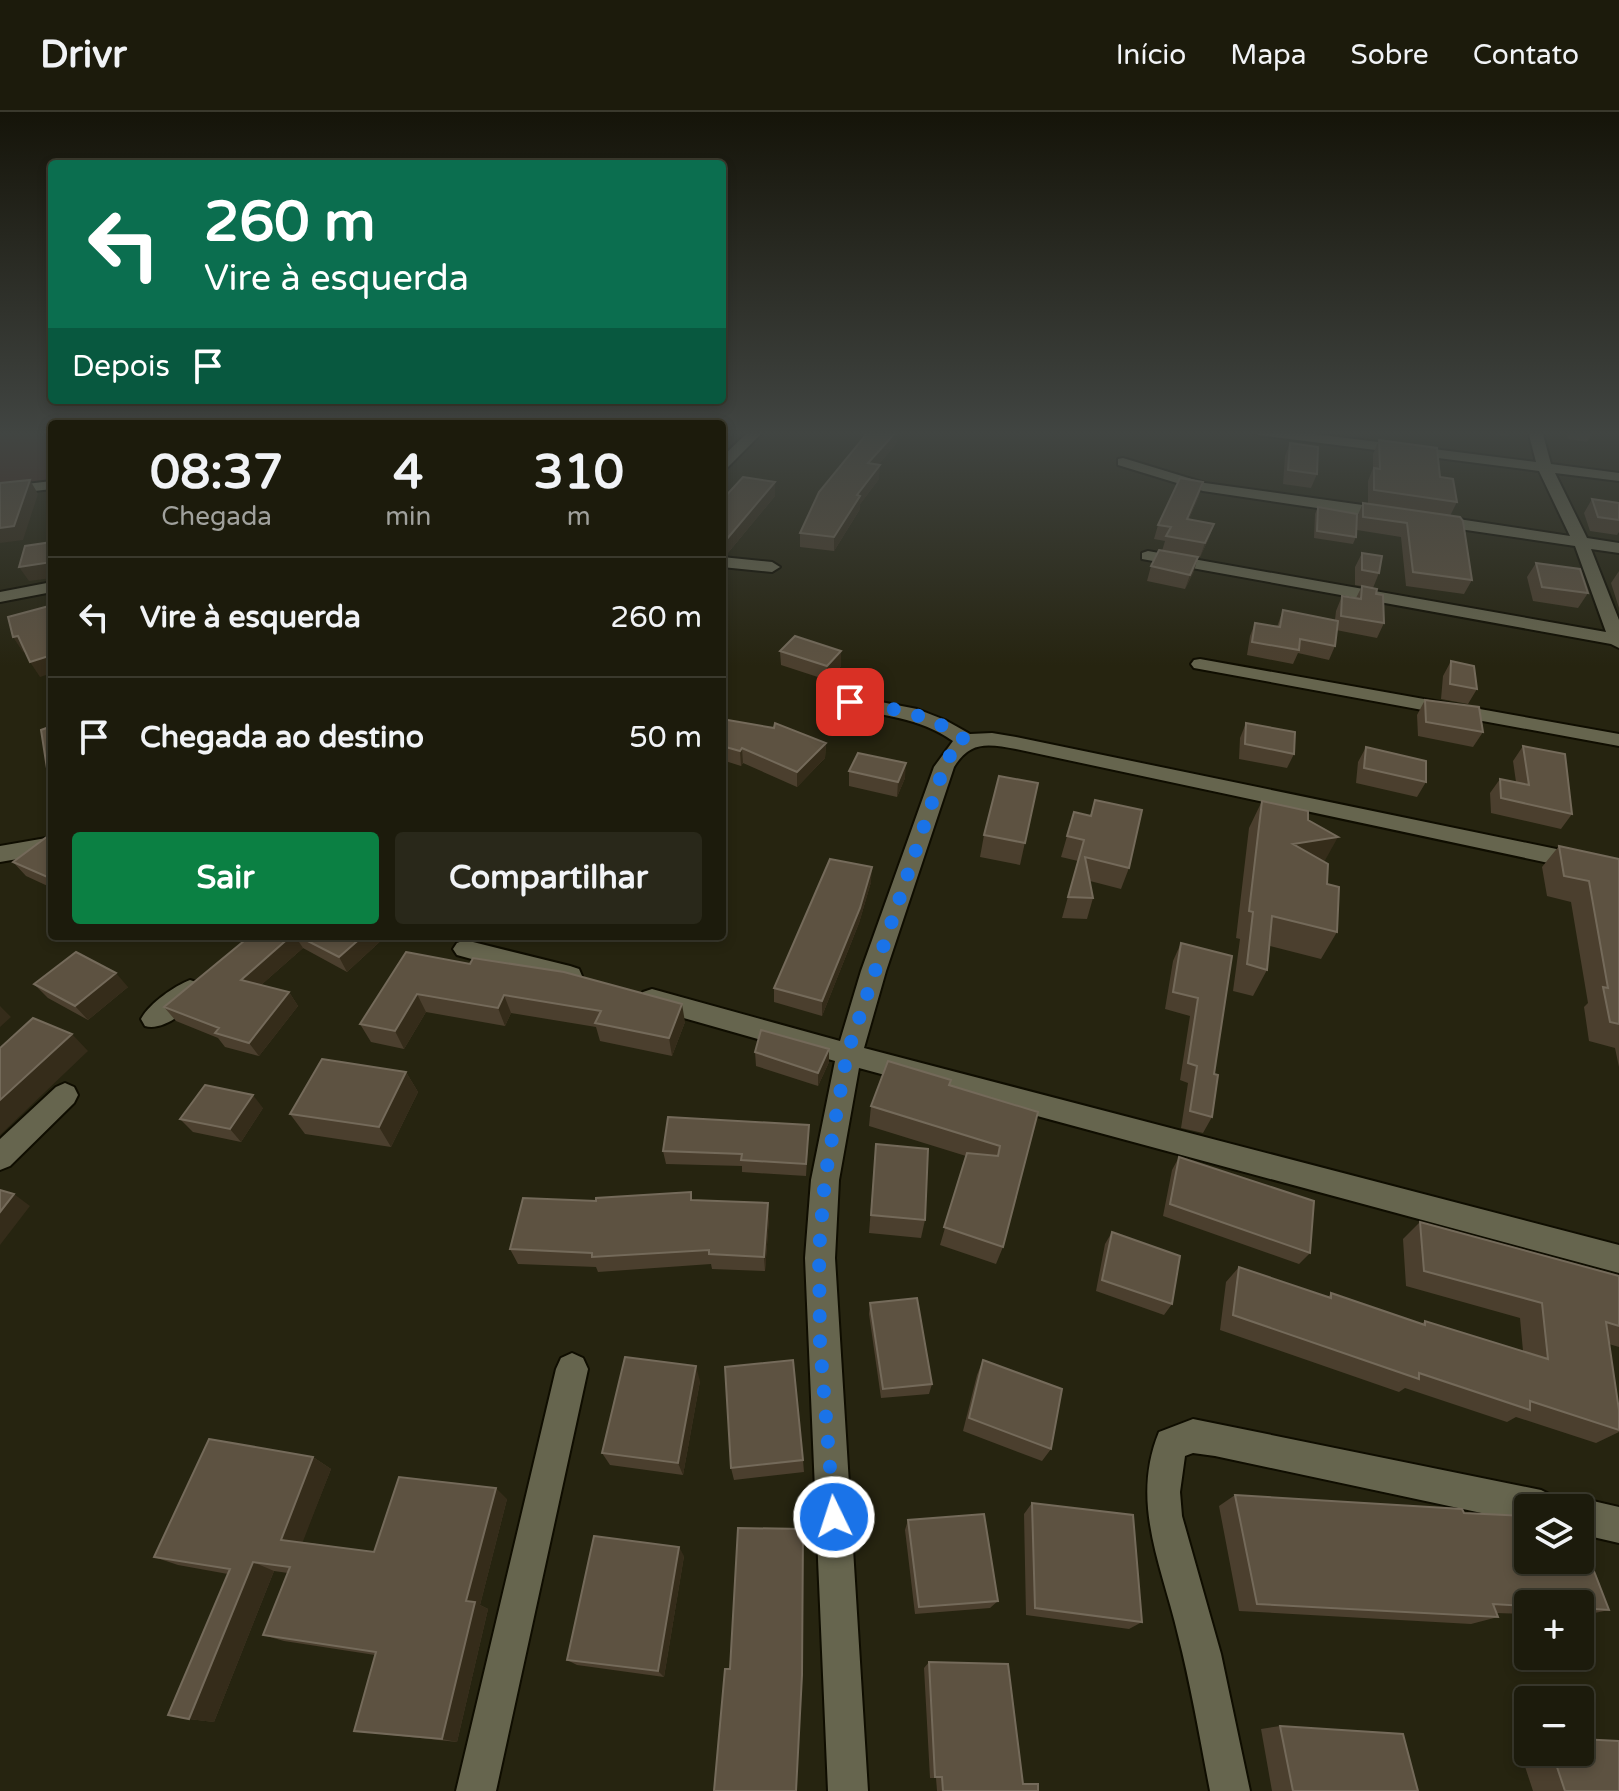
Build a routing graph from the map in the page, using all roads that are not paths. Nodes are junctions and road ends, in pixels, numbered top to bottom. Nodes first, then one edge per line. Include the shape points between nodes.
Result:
1 (1357, 509) edge
2 (1565, 509) edge
3 (1581, 542) junction
4 (1619, 548) edge
5 (1148, 556) dead end
6 (726, 562) edge
7 (772, 567) dead end
8 (48, 588) edge
9 (0, 597) edge
10 (1619, 641) edge
11 (1200, 664) dead end
12 (850, 702) dead end
13 (965, 740) junction
14 (1619, 740) edge
15 (48, 846) edge
16 (0, 854) edge
17 (1619, 870) edge
18 (465, 949) dead end
19 (211, 973) edge
20 (588, 981) edge
21 (632, 994) edge
22 (154, 1019) dead end
23 (847, 1054) junction
24 (65, 1095) dead end
25 (0, 1157) edge
26 (1619, 1259) edge
27 (572, 1369) dead end
28 (1514, 1502) edge
29 (1594, 1519) edge
30 (1619, 1525) edge
31 (476, 1791) edge
32 (848, 1791) edge
33 (1230, 1791) edge

1 - 3 street
2 - 3 street
3 - 4 street
3 - 10 street
5 - 10 street
6 - 7 street
8 - 9 street
11 - 14 street
12 - 13 street via 922,716
13 - 17 street via 1016,743
13 - 23 street via 944,767
15 - 16 street
18 - 20 street
19 - 22 street
21 - 23 street
23 - 26 street
23 - 32 street via 825,1178 819,1251
24 - 25 street
27 - 31 street
28 - 33 street via 1215,1439 1193,1436 1171,1444 1161,1469 1165,1527 1196,1628
29 - 30 street

